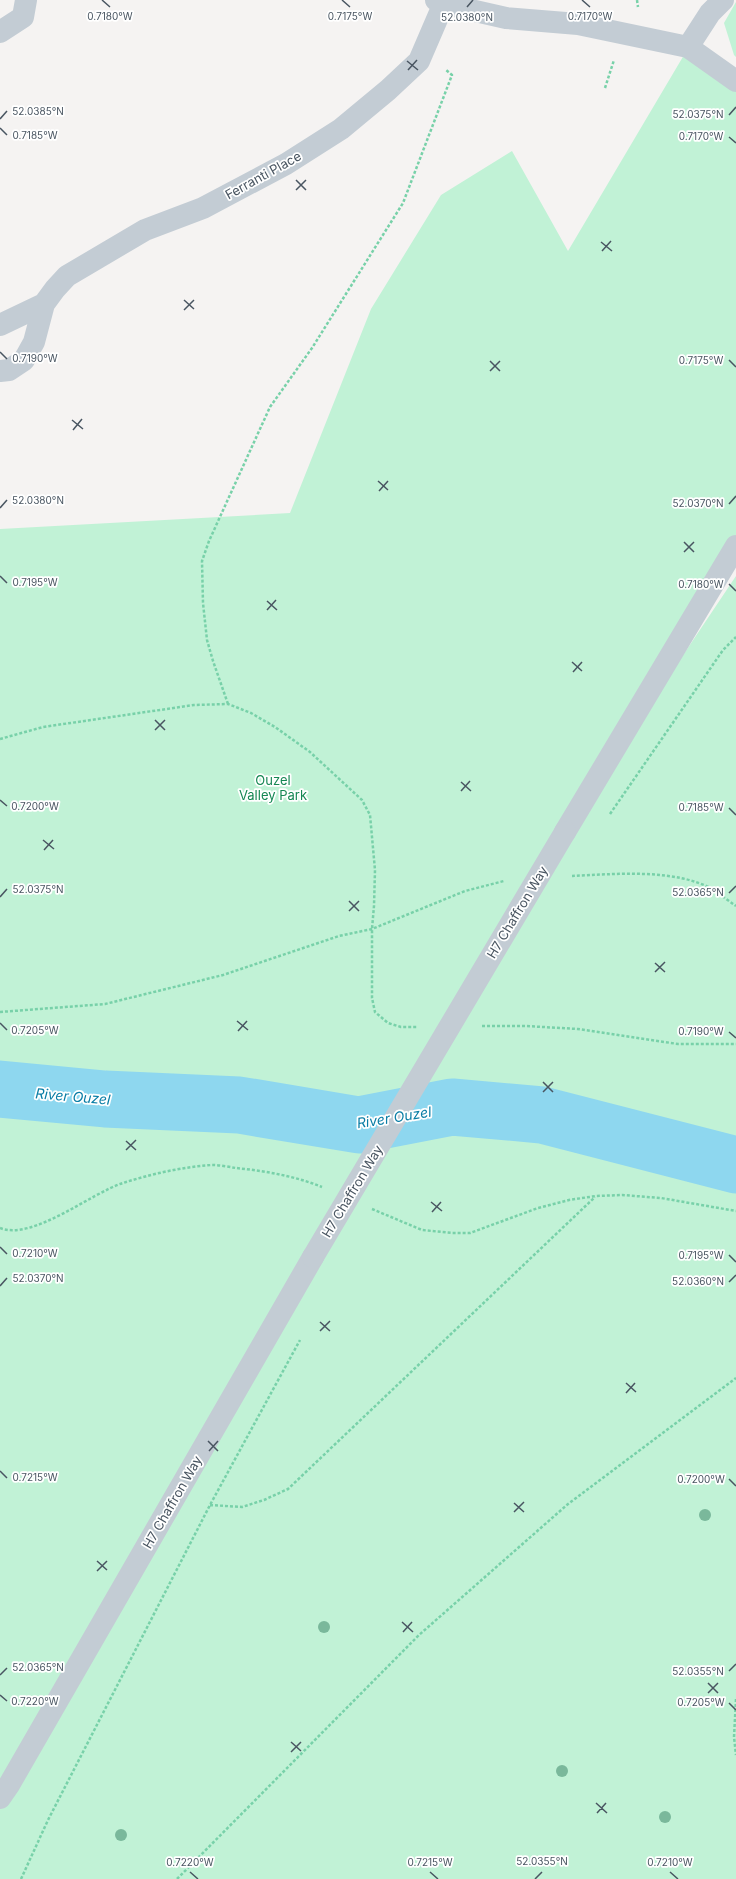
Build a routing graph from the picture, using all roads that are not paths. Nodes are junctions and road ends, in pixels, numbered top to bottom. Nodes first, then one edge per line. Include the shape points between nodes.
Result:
1 (26, 0) edge
2 (723, 0) edge
3 (452, 3) edge
4 (0, 32) edge
5 (688, 47) junction
6 (736, 81) edge
7 (44, 304) junction
8 (0, 325) edge
9 (0, 371) edge
10 (736, 546) edge
11 (0, 1798) edge

1 - 4 street via 23,17
2 - 5 street via 710,13
3 - 5 street via 506,18 578,24
3 - 7 street, Ferranti Place via 419,61 342,129 286,164 203,208 145,230 68,276
5 - 6 street
7 - 8 street, Ferranti Place
7 - 9 street, Ferranti Place via 34,342 24,360 9,370
10 - 11 street, H7 Chaffron Way, bridge via 313,1257 10,1785

